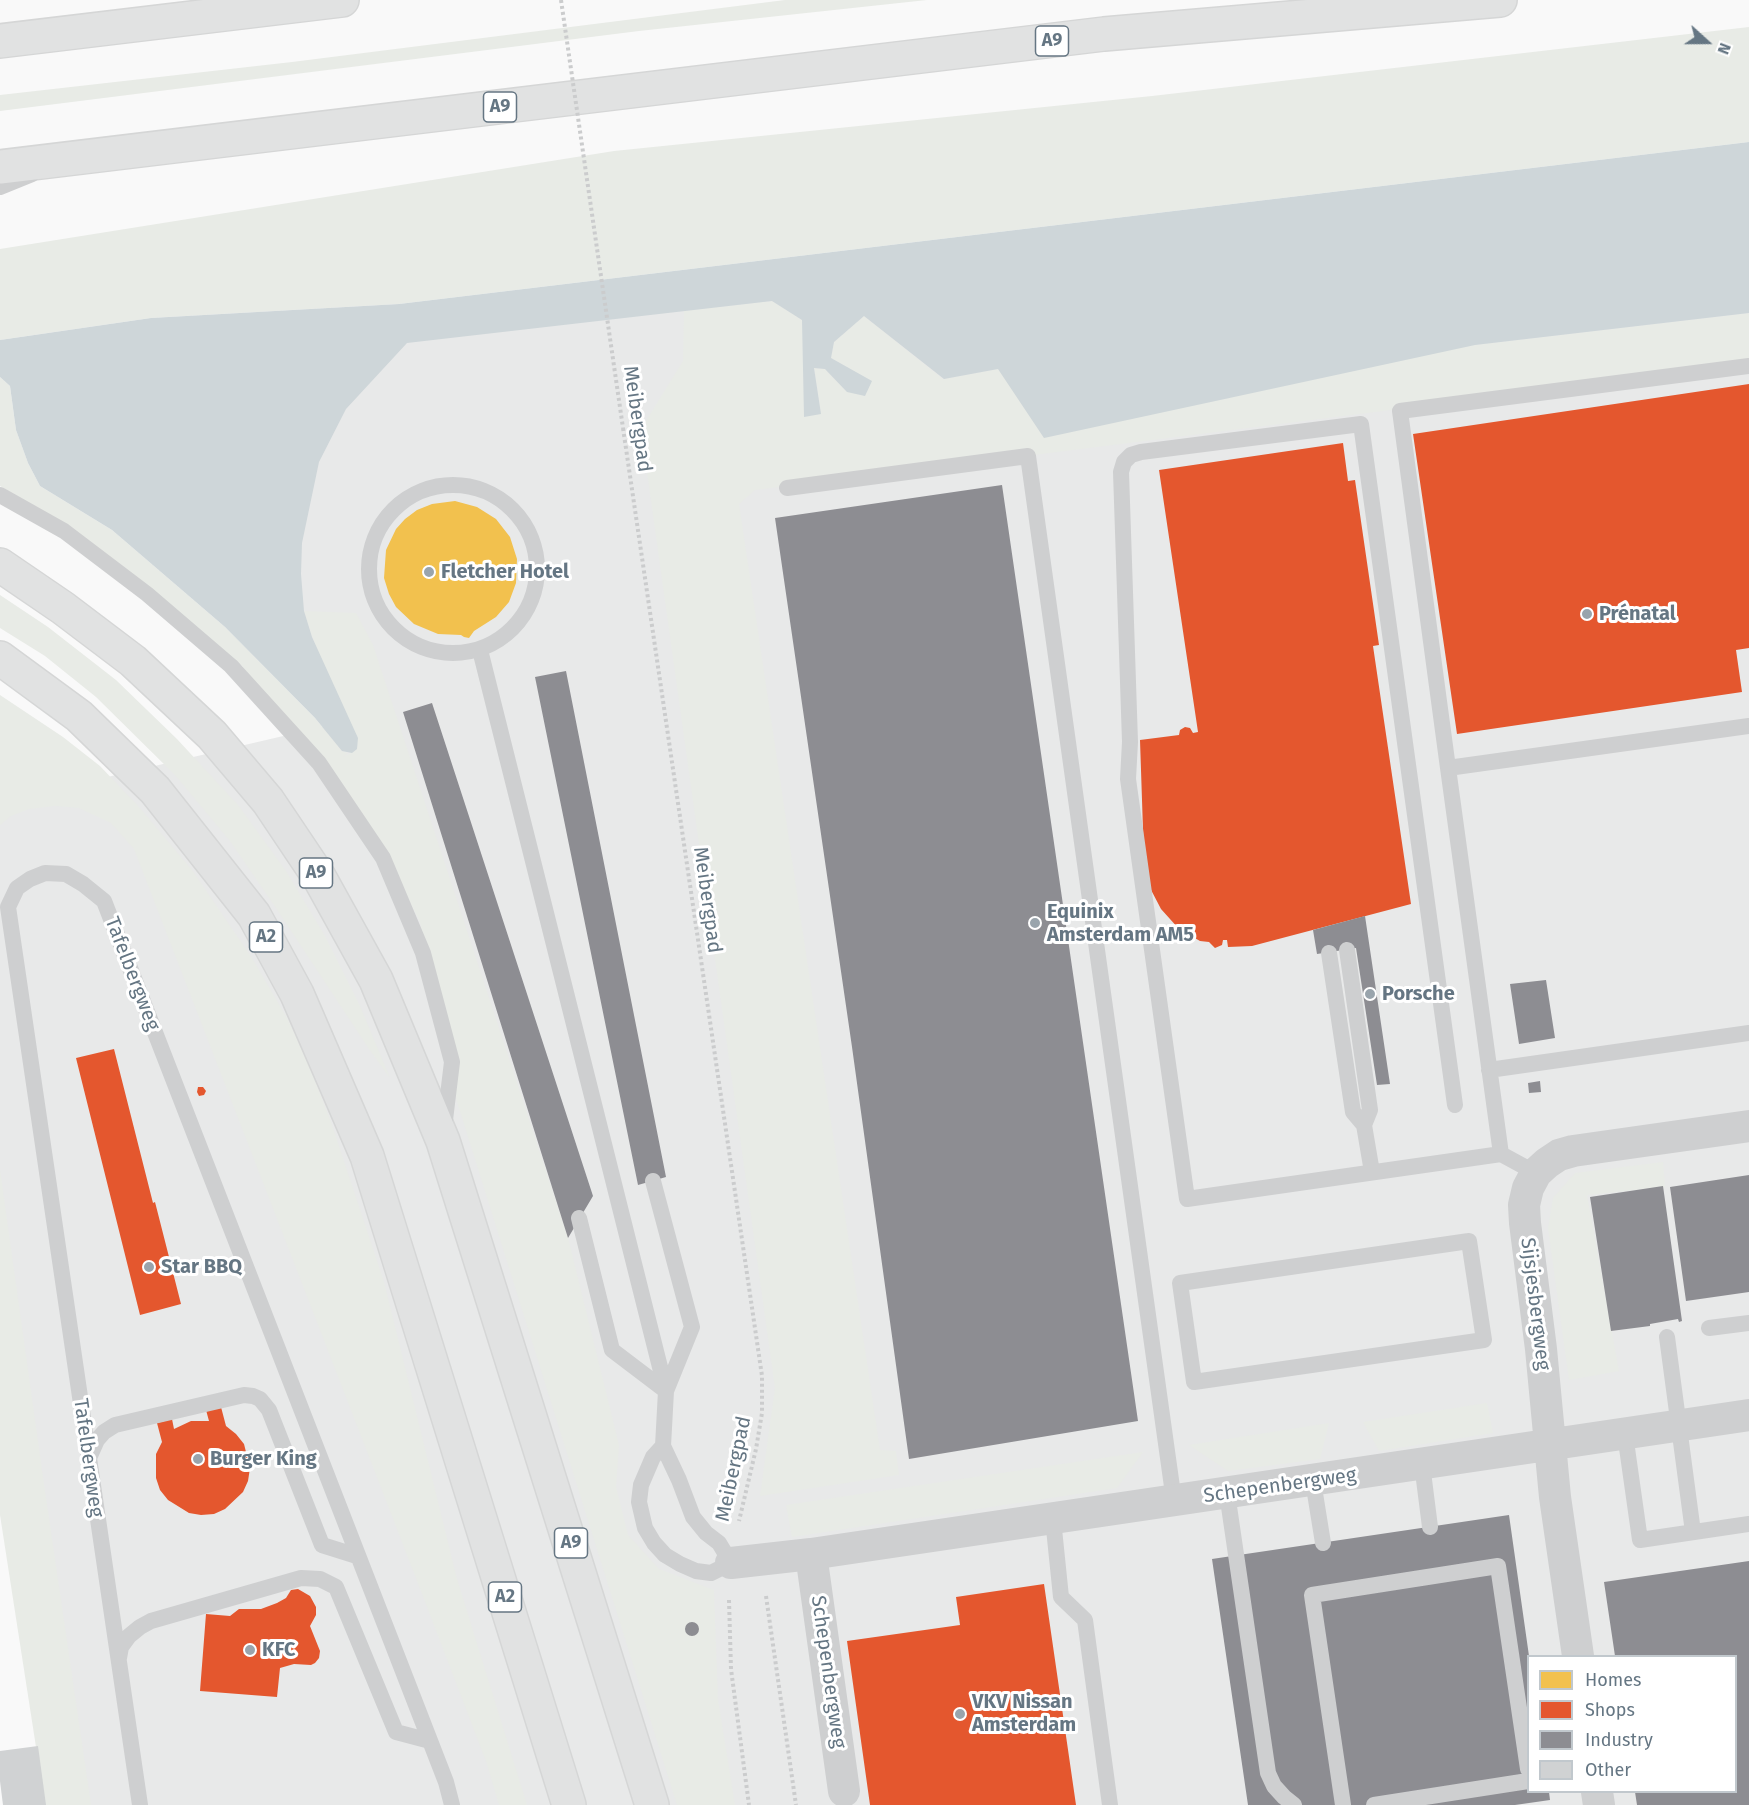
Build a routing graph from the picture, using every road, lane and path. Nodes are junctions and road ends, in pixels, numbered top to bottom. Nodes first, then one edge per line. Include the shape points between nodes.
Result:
1 (342, 0) edge
2 (561, 0) edge
3 (1500, 0) edge
4 (0, 41) edge
5 (68, 159) junction
6 (0, 167) edge
7 (0, 187) edge
8 (1749, 366) edge
9 (787, 488) dead end
10 (0, 495) edge
11 (0, 565) edge
12 (480, 650) junction
13 (0, 658) edge
14 (1749, 726) edge
15 (1448, 768) junction
16 (1347, 950) dead end
17 (1329, 953) dead end
18 (1749, 1034) edge
19 (1489, 1070) junction
20 (1455, 1105) dead end
21 (1364, 1125) junction
22 (1749, 1126) edge
23 (443, 1141) junction
24 (1501, 1154) junction
25 (1372, 1172) junction
26 (1536, 1173) junction
27 (653, 1181) dead end
28 (579, 1218) dead end
29 (1470, 1241) joint
30 (1749, 1323) edge
31 (1709, 1328) dead end
32 (1666, 1337) dead end
33 (666, 1391) junction
34 (1749, 1416) edge
35 (1679, 1426) junction
36 (1625, 1434) junction
37 (1551, 1444) junction
38 (663, 1446) junction
39 (88, 1461) junction
40 (1422, 1464) junction
41 (1313, 1481) junction
42 (1227, 1493) junction
43 (1174, 1501) junction
44 (1053, 1519) junction
45 (1749, 1524) edge
46 (1430, 1527) dead end
47 (1693, 1532) junction
48 (1323, 1543) dead end
49 (811, 1554) junction
50 (357, 1556) junction
51 (746, 1561) junction
52 (1578, 1655) edge
53 (118, 1660) junction
54 (430, 1741) junction
55 (1527, 1762) edge
56 (1527, 1781) edge
57 (845, 1798) edge
58 (140, 1805) edge
59 (452, 1805) edge
60 (570, 1805) edge
61 (652, 1805) edge
62 (748, 1805) edge
63 (796, 1805) edge
64 (1110, 1805) edge
65 (1294, 1805) edge
66 (1343, 1805) edge
67 (1374, 1805) edge

1 - 4 highway
2 - 51 path, Meibergpad, bridge via 762,1376 762,1413
3 - 5 highway, A9 via 1104,34
5 - 6 highway, A9
5 - 7 lane
8 - 15 lane via 1400,411
9 - 43 lane via 1028,456
10 - 23 lane via 64,531 231,666 319,764 383,858 423,953 452,1062
11 - 23 highway, A9 via 133,661 212,735 268,801 319,877 376,981
12 - 12 lane via 506,636 526,614 536,586 537,556 528,528 510,505 485,489 456,483 426,488 400,502 380,524 370,552 369,581 378,610 396,633 422,648 451,654
12 - 33 lane
13 - 60 highway, A2 via 79,716 155,790 254,915 297,994 367,1156
14 - 15 lane
15 - 19 lane
16 - 21 lane via 1370,1110
17 - 21 lane via 1353,1112
18 - 19 lane
19 - 24 lane
20 - 25 lane via 1361,424 1131,455 1121,472 1128,780 1187,1198
21 - 25 lane
22 - 26 street via 1573,1151 1559,1155
23 - 61 highway, A9
24 - 25 lane
24 - 26 lane
26 - 37 street, Sijsjesbergweg via 1524,1205
27 - 33 lane via 692,1328
28 - 33 lane via 612,1350
29 - 29 lane via 1180,1283 1194,1382 1484,1340
30 - 31 lane
32 - 35 lane
33 - 38 lane
34 - 35 street, Schepenbergweg
35 - 36 street, Schepenbergweg
35 - 47 lane
36 - 37 street, Schepenbergweg
36 - 47 lane via 1640,1540
37 - 40 street, Schepenbergweg
37 - 52 street, Sijsjesbergweg
38 - 51 lane via 693,1517 706,1533
38 - 51 lane via 653,1457 641,1485 641,1515 650,1535 666,1555 696,1571 711,1573
39 - 50 lane via 97,1440 115,1425 252,1396 269,1410 322,1545
39 - 50 lane, Tafelbergweg via 8,907 17,888 45,873 66,874 104,901
39 - 53 lane, Tafelbergweg
40 - 41 street, Schepenbergweg
40 - 46 lane
41 - 42 street, Schepenbergweg
41 - 48 lane
42 - 43 street, Schepenbergweg
42 - 65 lane via 1268,1773 1274,1786
43 - 44 street, Schepenbergweg
44 - 49 street, Schepenbergweg
44 - 64 lane via 1061,1597 1084,1620
45 - 47 lane
49 - 51 street, Schepenbergweg
49 - 57 street, Schepenbergweg
50 - 54 lane, Tafelbergweg
51 - 62 path, Meibergpad via 729,1592 731,1669
51 - 63 path
53 - 54 lane via 129,1636 151,1621 301,1578 320,1579 336,1587 396,1732
53 - 58 lane, Tafelbergweg
54 - 59 lane, Tafelbergweg
55 - 66 lane via 1498,1566 1312,1595
56 - 67 lane

